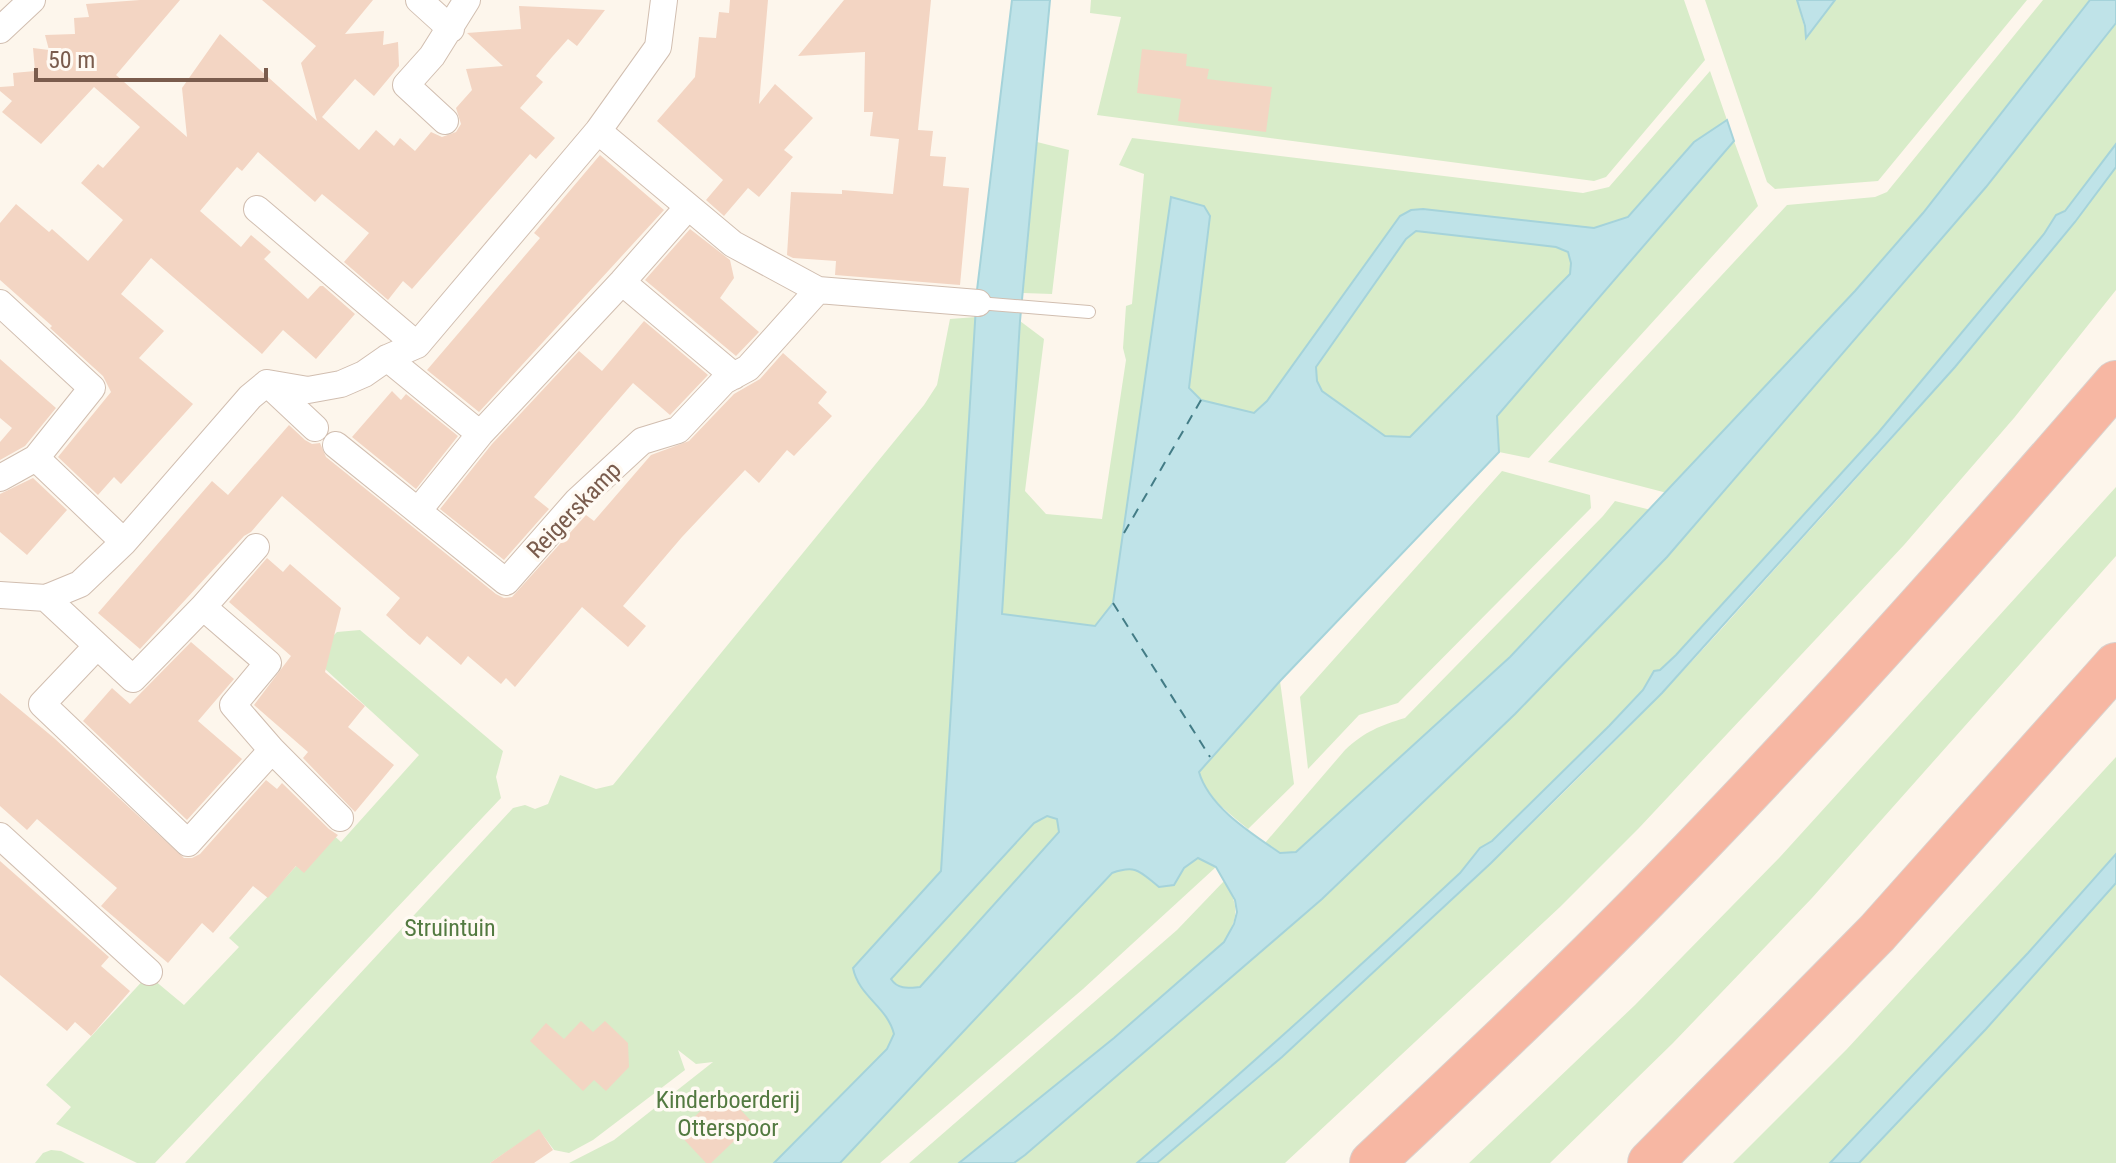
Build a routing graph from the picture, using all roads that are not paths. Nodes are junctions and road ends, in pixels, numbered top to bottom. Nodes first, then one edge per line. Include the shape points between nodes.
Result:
1 (32, 0) edge
2 (419, 0) edge
3 (467, 0) edge
4 (664, 0) edge
5 (451, 29) junction
6 (0, 30) edge
7 (445, 121) dead end
8 (598, 131) junction
9 (688, 207) junction
10 (257, 209) dead end
11 (622, 282) junction
12 (818, 290) junction
13 (0, 303) edge
14 (978, 303) joint
15 (1089, 312) dead end
16 (417, 345) junction
17 (387, 358) junction
18 (734, 376) junction
19 (267, 383) junction
20 (2116, 383) edge
21 (315, 428) dead end
22 (480, 434) junction
23 (336, 445) dead end
24 (36, 458) junction
25 (0, 478) edge
26 (418, 511) junction
27 (124, 542) junction
28 (256, 547) dead end
29 (0, 595) edge
30 (46, 598) junction
31 (203, 607) junction
32 (97, 646) junction
33 (2116, 665) edge
34 (272, 750) junction
35 (340, 818) dead end
36 (0, 836) edge
37 (149, 972) dead end
38 (1372, 1163) edge
39 (1650, 1163) edge

1 - 6 street
2 - 5 street
3 - 5 street
4 - 8 street via 658,47
5 - 7 street via 406,85
8 - 9 street
8 - 16 street
9 - 11 street
9 - 12 street via 733,244
10 - 16 street
11 - 18 street
11 - 22 street
12 - 14 street
12 - 18 street, Reigerskamp via 748,368
13 - 24 street via 92,388
14 - 15 lane
16 - 17 street
17 - 19 street via 341,384 308,390
17 - 22 street
18 - 26 street, Reigerskamp via 678,430 642,441 577,501 506,582
19 - 21 street
19 - 27 street
20 - 38 highway via 1825,711 1545,999
22 - 26 street
23 - 26 street, Reigerskamp
24 - 25 street
24 - 27 street
27 - 30 street via 80,584
28 - 31 street
29 - 30 street
30 - 32 street
31 - 32 street via 133,679
31 - 34 street via 268,663 233,705
32 - 34 street via 42,704 188,843
33 - 39 highway via 1877,933
34 - 35 street
36 - 37 street

